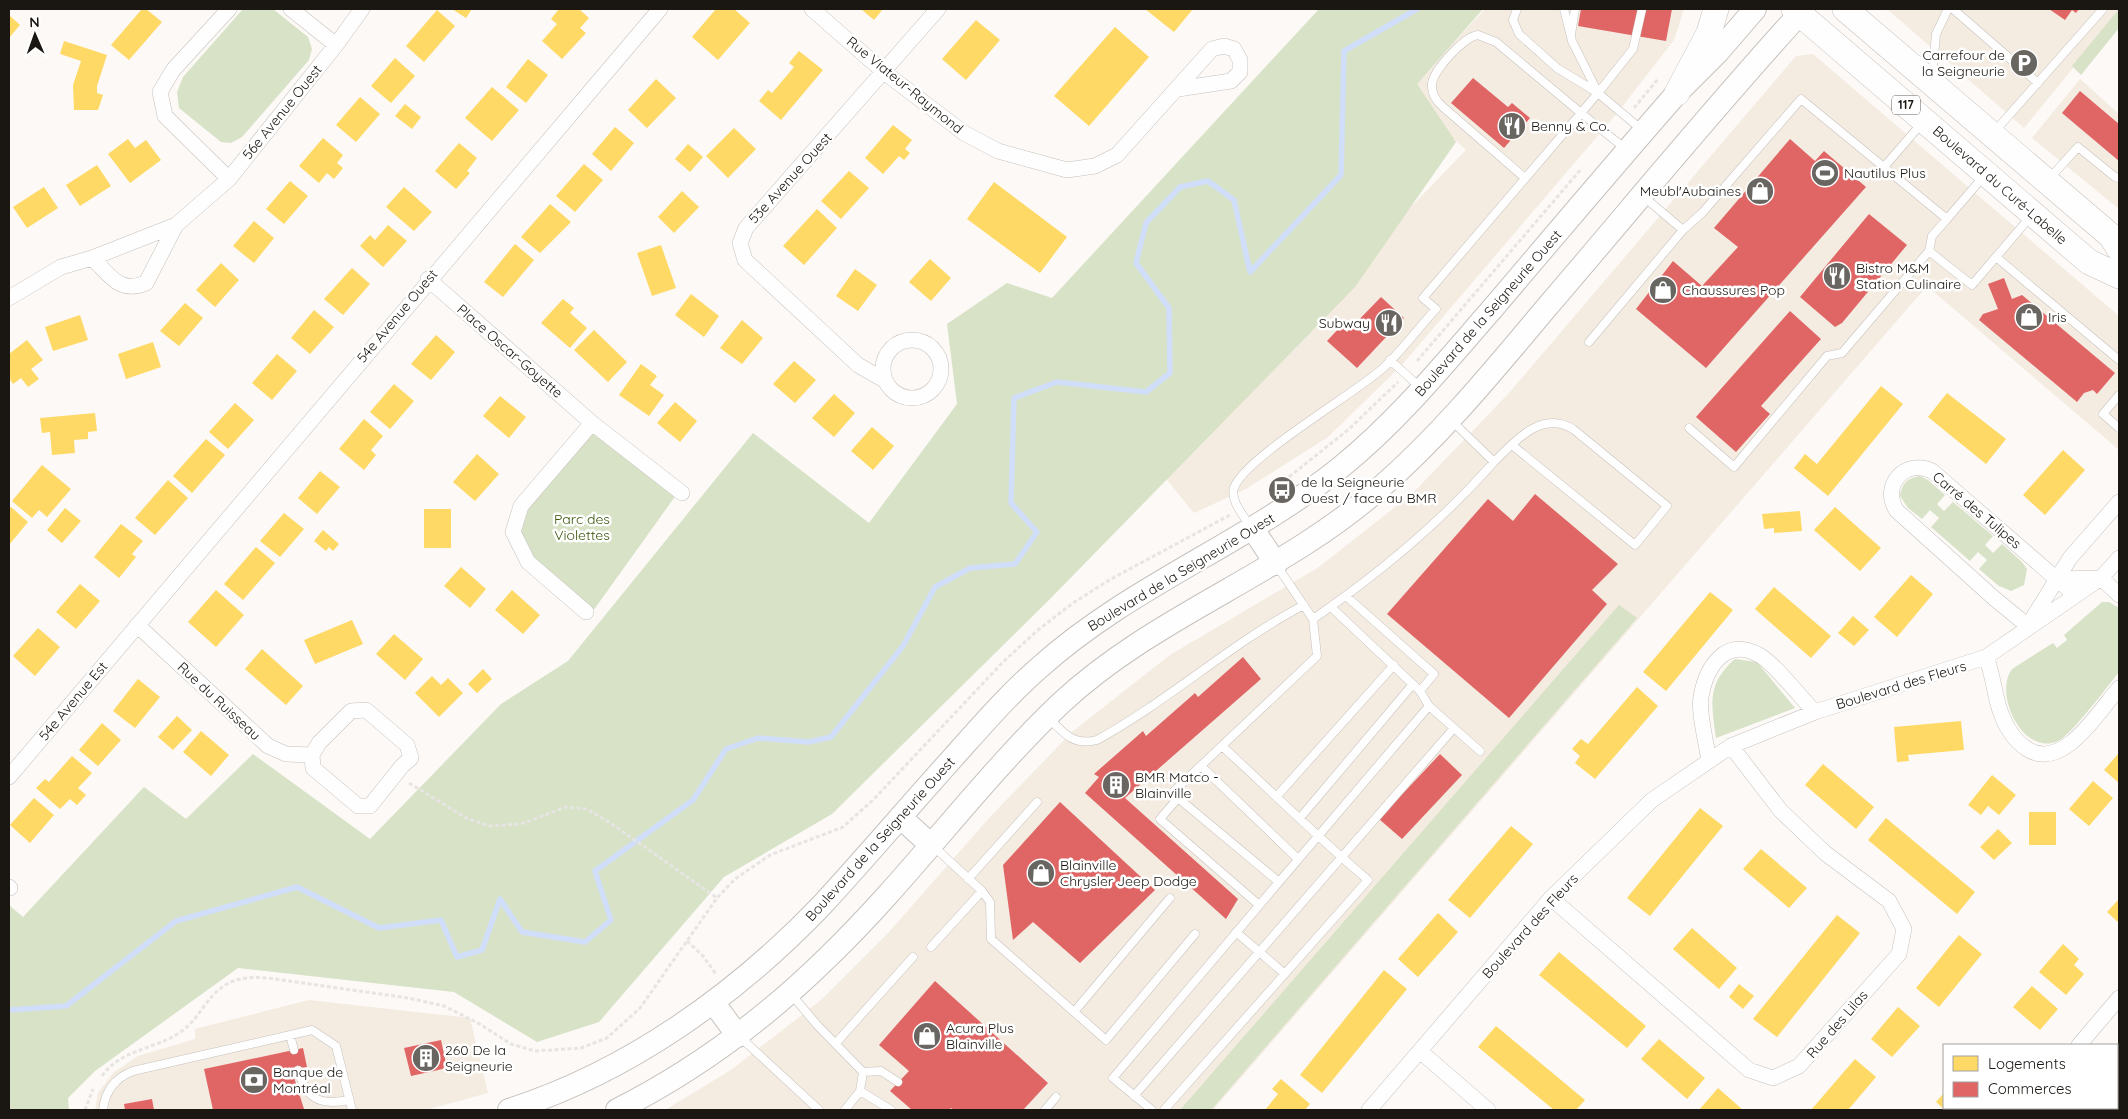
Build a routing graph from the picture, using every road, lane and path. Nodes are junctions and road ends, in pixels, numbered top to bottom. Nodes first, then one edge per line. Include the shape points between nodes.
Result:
1 (229, 9) edge
2 (291, 9) edge
3 (362, 9) edge
4 (660, 9) edge
5 (812, 9) edge
6 (938, 9) edge
7 (1517, 9) edge
8 (1564, 9) edge
9 (1575, 9) edge
10 (1642, 9) edge
11 (1716, 9) edge
12 (1755, 9) edge
13 (1845, 9) edge
14 (1948, 9) edge
15 (1953, 9) edge
16 (2103, 9) edge
17 (1799, 10) edge
18 (1570, 36) junction
19 (336, 44) junction
20 (884, 72) junction
21 (2038, 83) junction
22 (1932, 84) junction
23 (1178, 89) dead end
24 (1598, 93) junction
25 (1677, 93) junction
26 (1581, 113) junction
27 (1924, 120) junction
28 (1644, 131) junction
29 (1992, 135) junction
30 (1628, 150) junction
31 (1584, 167) dead end
32 (1884, 167) junction
33 (1986, 174) junction
34 (1525, 178) junction
35 (2119, 178) edge
36 (229, 179) junction
37 (2047, 182) junction
38 (1642, 195) junction
39 (2032, 214) junction
40 (1946, 218) junction
41 (176, 226) junction
42 (1683, 230) junction
43 (2119, 249) edge
44 (1929, 251) junction
45 (1996, 257) junction
46 (92, 258) junction
47 (2117, 270) edge
48 (428, 279) junction
49 (9, 298) edge
50 (1589, 342) dead end
51 (1390, 360) junction
52 (2119, 360) edge
53 (1414, 364) dead end
54 (884, 380) dead end
55 (1396, 383) dead end
56 (1423, 390) junction
57 (2119, 395) edge
58 (1451, 419) junction
59 (592, 423) junction
60 (1689, 428) dead end
61 (2119, 428) edge
62 (1512, 445) junction
63 (1494, 462) junction
64 (1278, 485) dead end
65 (682, 493) dead end
66 (2119, 502) edge
67 (1224, 518) dead end
68 (1253, 529) junction
69 (2119, 558) edge
70 (1276, 564) junction
71 (2100, 578) junction
72 (2057, 579) junction
73 (2075, 595) junction
74 (2119, 595) edge
75 (1346, 596) junction
76 (1304, 605) junction
77 (1331, 607) junction
78 (586, 612) dead end
79 (1313, 619) junction
80 (136, 626) junction
81 (2028, 626) junction
82 (1986, 657) junction
83 (1394, 665) junction
84 (1413, 684) junction
85 (2119, 688) edge
86 (1420, 691) junction
87 (1429, 706) junction
88 (1815, 712) junction
89 (1048, 717) junction
90 (1454, 728) junction
91 (1222, 746) junction
92 (1730, 746) junction
93 (1480, 751) dead end
94 (312, 755) junction
95 (1709, 761) junction
96 (1201, 766) junction
97 (9, 777) edge
98 (406, 781) dead end
99 (1277, 796) junction
100 (1178, 798) junction
101 (1037, 802) dead end
102 (900, 817) junction
103 (1300, 818) junction
104 (1316, 837) junction
105 (931, 845) junction
106 (1341, 858) junction
107 (1298, 859) junction
108 (968, 879) junction
109 (1278, 882) junction
110 (982, 891) junction
111 (716, 898) junction
112 (1170, 898) dead end
113 (1551, 898) junction
114 (1259, 905) junction
115 (1236, 932) junction
116 (1195, 934) dead end
117 (687, 941) junction
118 (931, 947) dead end
119 (1258, 951) junction
120 (913, 957) dead end
121 (1285, 974) junction
122 (719, 978) dead end
123 (790, 993) junction
124 (2119, 998) edge
125 (713, 1002) junction
126 (1074, 1012) junction
127 (290, 1035) junction
128 (738, 1036) junction
129 (836, 1043) junction
130 (2080, 1044) edge
131 (294, 1050) dead end
132 (1421, 1052) junction
133 (298, 1070) dead end
134 (863, 1072) junction
135 (98, 1080) dead end
136 (898, 1082) dead end
137 (94, 1088) dead end
138 (860, 1091) junction
139 (1134, 1096) junction
140 (1056, 1098) dead end
141 (349, 1100) junction
142 (86, 1110) edge
143 (103, 1110) edge
144 (352, 1110) edge
145 (509, 1110) edge
146 (617, 1110) edge
147 (819, 1110) edge
148 (845, 1110) edge
149 (891, 1110) edge
150 (1045, 1110) edge
151 (1152, 1110) edge
152 (1164, 1110) edge
153 (1369, 1110) edge
154 (1488, 1110) edge

1 - 36 street via 173,70 160,92 165,116
2 - 19 street
3 - 19 street, 56e Avenue Ouest
4 - 48 street, 54e Avenue Ouest
5 - 20 street, Rue Viateur-Raymond
6 - 20 street, 53e Avenue Ouest
7 - 24 lane via 1513,20 1518,34 1557,68
8 - 18 lane
9 - 18 lane
10 - 24 lane via 1633,49
11 - 25 main road via 1709,33
12 - 25 main road, Boulevard de la Seigneurie Ouest
13 - 22 main road, 117
14 - 22 lane via 1936,34
15 - 21 lane
16 - 21 lane
17 - 27 main road, Boulevard du Curé-Labelle / 117
17 - 38 main road
18 - 24 lane
19 - 36 street, 56e Avenue Ouest
20 - 23 street, Rue Viateur-Raymond via 964,133 990,147 1067,170 1095,166 1117,155
20 - 54 street, 53e Avenue Ouest via 746,228 740,243 746,260 858,365
21 - 29 lane
22 - 29 main road, 117
24 - 26 lane
24 - 28 lane
25 - 28 main road, Boulevard de la Seigneurie Ouest
26 - 30 lane
26 - 34 lane
26 - 34 lane via 1496,42 1478,35 1467,38 1438,71 1432,81 1438,102
27 - 32 lane
27 - 33 main road, Boulevard du Curé-Labelle / 117
28 - 30 main road, Boulevard de la Seigneurie Ouest
29 - 37 main road, 117
30 - 56 main road, Boulevard de la Seigneurie Ouest
31 - 53 path, Boulevard de la Seigneurie Ouest
32 - 40 lane
32 - 42 lane via 1801,99 1703,212
33 - 39 main road, Boulevard du Curé-Labelle / 117
33 - 40 lane
34 - 51 lane via 1423,298 1436,309
35 - 37 lane via 2078,148
36 - 41 street, 56e Avenue Ouest
37 - 43 main road, 117 via 2111,236
38 - 42 lane
38 - 58 main road
39 - 45 lane
39 - 47 main road, Boulevard du Curé-Labelle / 117 via 2089,262
40 - 44 lane via 1932,236
41 - 46 street, 56e Avenue Ouest
41 - 46 street, 56e Avenue Ouest via 146,283 134,288 121,286
42 - 50 lane
44 - 45 lane via 1972,285
44 - 60 lane via 1842,353 1827,356 1734,466
45 - 52 lane
46 - 49 street, 56e Avenue Ouest via 61,267
48 - 59 street, Place Oscar-Goyette
48 - 80 street, 54e Avenue Ouest
51 - 56 lane
51 - 68 lane via 1266,454 1237,483 1233,494 1235,501
55 - 64 path, Boulevard de la Seigneurie Ouest via 1349,429
56 - 68 main road, Boulevard de la Seigneurie Ouest via 1352,458 1287,508
57 - 61 lane via 2103,414
58 - 63 lane
58 - 70 main road via 1412,460 1363,503
59 - 65 street, Place Oscar-Goyette
59 - 78 street via 521,506 513,532 528,562
62 - 62 lane via 1635,545 1667,506 1568,426 1554,423 1538,425
62 - 63 lane
63 - 75 lane via 1434,525
66 - 72 street, Boulevard des Fleurs via 2070,558
67 - 111 path, Boulevard de la Seigneurie Ouest via 1129,569 1062,611 1002,662 849,823 757,862
68 - 70 main road
68 - 102 main road, Boulevard de la Seigneurie Ouest via 1114,610 1056,653 1003,702
69 - 71 street, Boulevard des Fleurs
70 - 76 lane
70 - 89 main road via 1126,652 1075,691
71 - 72 street
71 - 73 street, Boulevard des Fleurs
71 - 74 street
72 - 73 street, Carré des Tulipes
72 - 81 street, Boulevard des Fleurs
72 - 81 street, Carré des Tulipes via 1932,471 1910,468 1893,482 1890,497 1897,511
73 - 81 street, Boulevard des Fleurs
75 - 77 lane
75 - 86 lane via 1434,674
76 - 79 lane
76 - 89 lane via 1267,625 1145,711 1097,740 1087,743 1070,739
77 - 79 lane
77 - 83 lane
79 - 91 lane via 1317,656
80 - 94 street, Rue du Ruisseau via 268,746 286,754
80 - 97 street, 54e Avenue Est
81 - 82 street, Boulevard des Fleurs
82 - 85 street via 2007,726 2018,742 2039,754 2055,753 2068,747
82 - 88 street, Boulevard des Fleurs
83 - 84 lane
83 - 99 lane
84 - 86 lane
84 - 103 lane
86 - 87 lane
87 - 90 lane
87 - 104 lane
88 - 92 street, Boulevard des Fleurs
88 - 95 street via 1761,655 1742,648 1727,651 1711,666 1700,698
89 - 105 main road
90 - 93 lane
90 - 106 lane
91 - 96 lane
91 - 99 lane
92 - 95 street, Boulevard des Fleurs
92 - 113 street, Rue des Lilas via 1780,810 1825,853 1889,901 1904,929 1899,954 1799,1066 1773,1078 1749,1070
94 - 94 street via 314,768 358,806 370,806 411,758 407,745 366,710 351,711 318,743
95 - 113 street, Boulevard des Fleurs via 1652,800
96 - 100 lane via 1172,793
96 - 107 lane
98 - 111 path via 466,818 489,826 521,824 559,809 586,809
99 - 103 lane
100 - 109 lane
100 - 114 lane via 1160,819
101 - 108 lane
102 - 105 main road
102 - 125 main road, Boulevard de la Seigneurie Ouest via 808,919 772,954
103 - 104 lane
104 - 106 lane
104 - 107 lane
105 - 108 lane
105 - 123 main road via 865,919
106 - 119 lane
106 - 121 lane via 1368,880
107 - 109 lane
108 - 110 lane
109 - 114 lane
110 - 118 lane
110 - 126 lane via 990,902 991,939
111 - 117 path, Boulevard de la Seigneurie Ouest
112 - 126 lane
113 - 132 street, Boulevard des Fleurs
114 - 115 lane
115 - 119 lane
115 - 139 lane via 1113,1078
116 - 126 lane via 1106,1040
117 - 122 path
117 - 135 path, Boulevard de la Seigneurie Ouest via 634,1013 607,1038 581,1048 521,1049 455,1010 427,1002 268,978 248,978 227,983 182,1031 119,1060
119 - 121 lane
119 - 139 lane
120 - 129 lane
121 - 152 lane
123 - 128 main road
123 - 129 lane
124 - 130 street
125 - 128 main road
125 - 145 main road, Boulevard de la Seigneurie Ouest via 595,1075
127 - 131 lane
127 - 141 lane via 312,1030 336,1046
127 - 143 lane via 133,1071 113,1084 107,1092
128 - 146 main road via 665,1084
128 - 147 lane
129 - 134 lane
132 - 153 street, Boulevard des Fleurs
132 - 154 street
133 - 141 lane via 303,1086 313,1097 331,1103
134 - 136 lane via 881,1071
134 - 138 lane
137 - 142 path
138 - 148 lane
138 - 149 lane
139 - 151 lane
140 - 150 lane
141 - 144 lane

